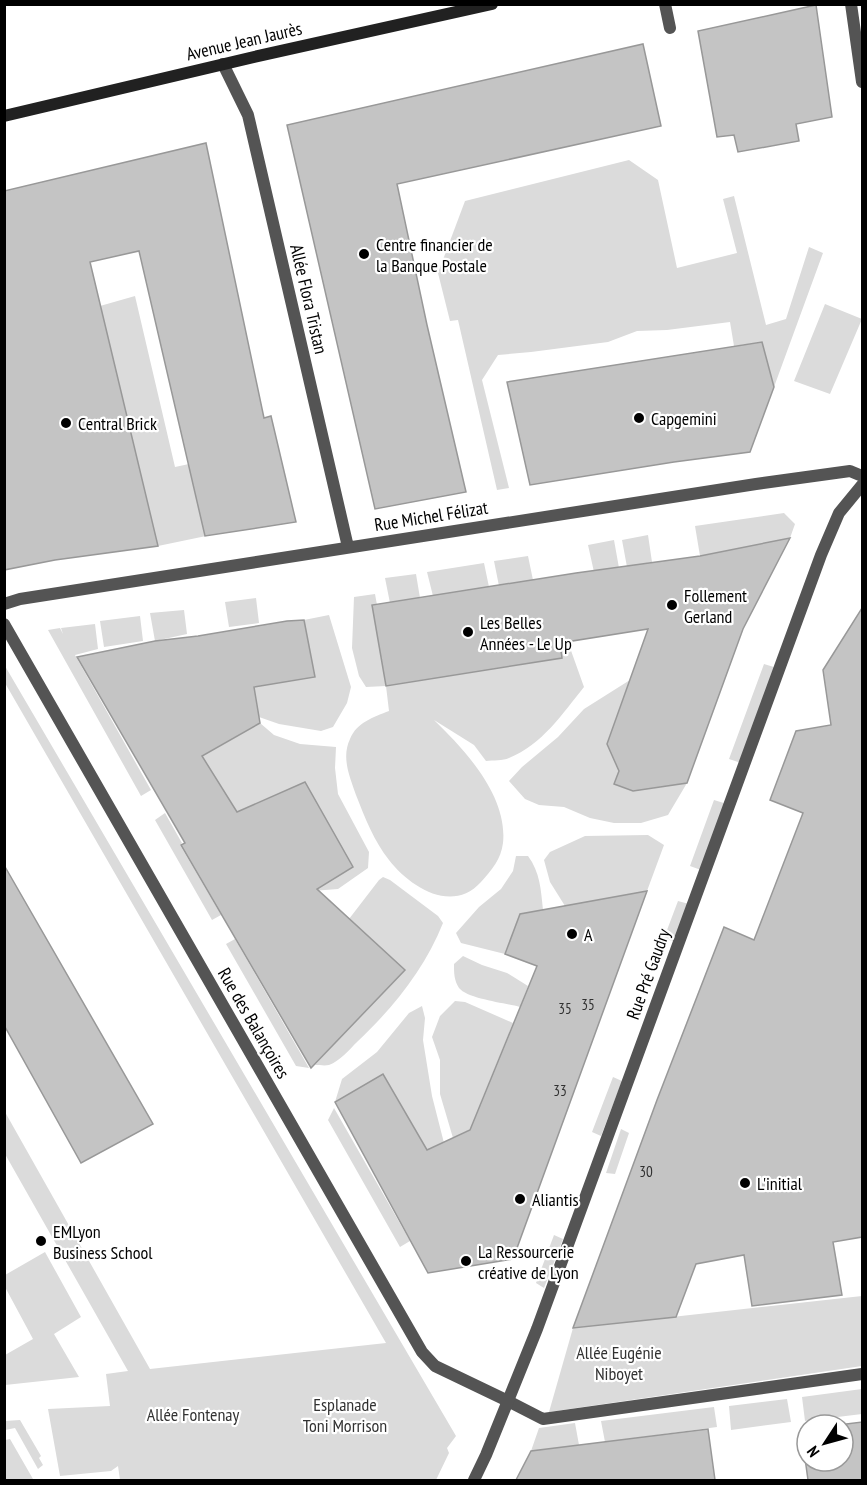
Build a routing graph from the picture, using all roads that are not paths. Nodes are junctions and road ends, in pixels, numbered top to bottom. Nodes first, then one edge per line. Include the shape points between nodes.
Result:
1 (665, 4) edge
2 (851, 4) edge
3 (490, 5) edge
4 (670, 28) dead end
5 (223, 64) junction
6 (862, 82) edge
7 (4, 116) edge
8 (862, 476) edge
9 (862, 485) edge
10 (348, 547) junction
11 (4, 604) edge
12 (4, 624) edge
13 (862, 1374) edge
14 (508, 1401) junction
15 (474, 1480) edge

1 - 4 street
2 - 6 street
3 - 5 main road, Avenue Jean Jaurès
5 - 7 main road, Avenue Jean Jaurès
5 - 10 street, Allée Flora Tristan via 248,115
8 - 10 street, Rue Michel Félizat via 850,471
9 - 14 street, Rue Pré Gaudry via 839,513 821,555 542,1318
10 - 11 street, Rue Michel Félizat
12 - 14 street, Rue des Balançoires via 422,1352 435,1366
13 - 14 street via 543,1419
14 - 15 street, Rue Pré Gaudry

